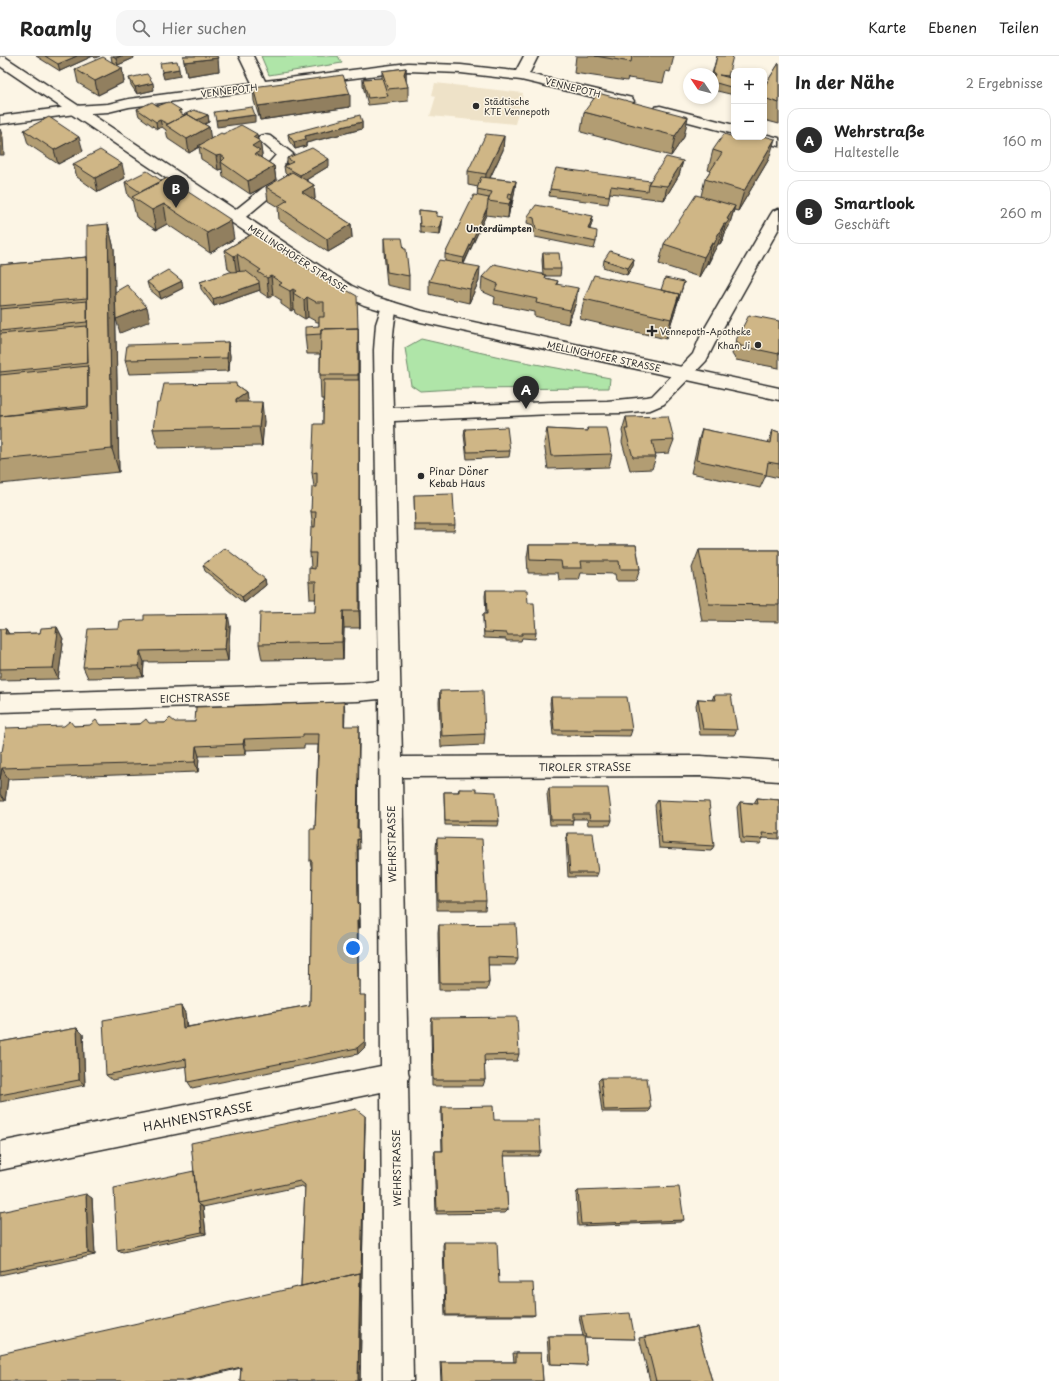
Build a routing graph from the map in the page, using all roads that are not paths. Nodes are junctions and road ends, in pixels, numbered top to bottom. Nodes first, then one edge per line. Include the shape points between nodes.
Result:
1 (246, 56) edge
2 (531, 56) edge
3 (0, 60) edge
4 (406, 62) edge
5 (521, 76) junction
6 (260, 86) junction
7 (75, 110) junction
8 (0, 120) edge
9 (731, 129) edge
10 (265, 139) dead end
11 (767, 139) edge
12 (779, 142) edge
13 (779, 214) edge
14 (235, 218) junction
15 (389, 307) junction
16 (684, 374) junction
17 (779, 394) edge
18 (384, 415) junction
19 (390, 689) junction
20 (0, 703) edge
21 (390, 767) junction
22 (779, 771) edge
23 (396, 1076) junction
24 (0, 1156) edge
25 (398, 1381) edge

1 - 6 street
2 - 5 street
3 - 7 street, MELLINGHOFER STRASSE
4 - 5 street, VENNEPOTH
4 - 6 street, VENNEPOTH
5 - 9 street, VENNEPOTH
6 - 7 street, VENNEPOTH
7 - 8 street, VENNEPOTH
7 - 14 street, MELLINGHOFER STRASSE
10 - 14 street via 285,154 276,164 282,180
11 - 12 street
13 - 16 street via 700,357
14 - 15 street, MELLINGHOFER STRASSE via 340,287
15 - 16 street, MELLINGHOFER STRASSE
15 - 18 street, WEHRSTRASSE via 383,350
16 - 17 street, MELLINGHOFER STRASSE
16 - 18 street via 658,400 646,404
18 - 19 street, WEHRSTRASSE
19 - 20 street, EICHSTRASSE
19 - 21 street, WEHRSTRASSE
21 - 22 street, TIROLER STRASSE via 700,766
21 - 23 street, WEHRSTRASSE
23 - 24 street, HAHNENSTRASSE
23 - 25 street, WEHRSTRASSE

